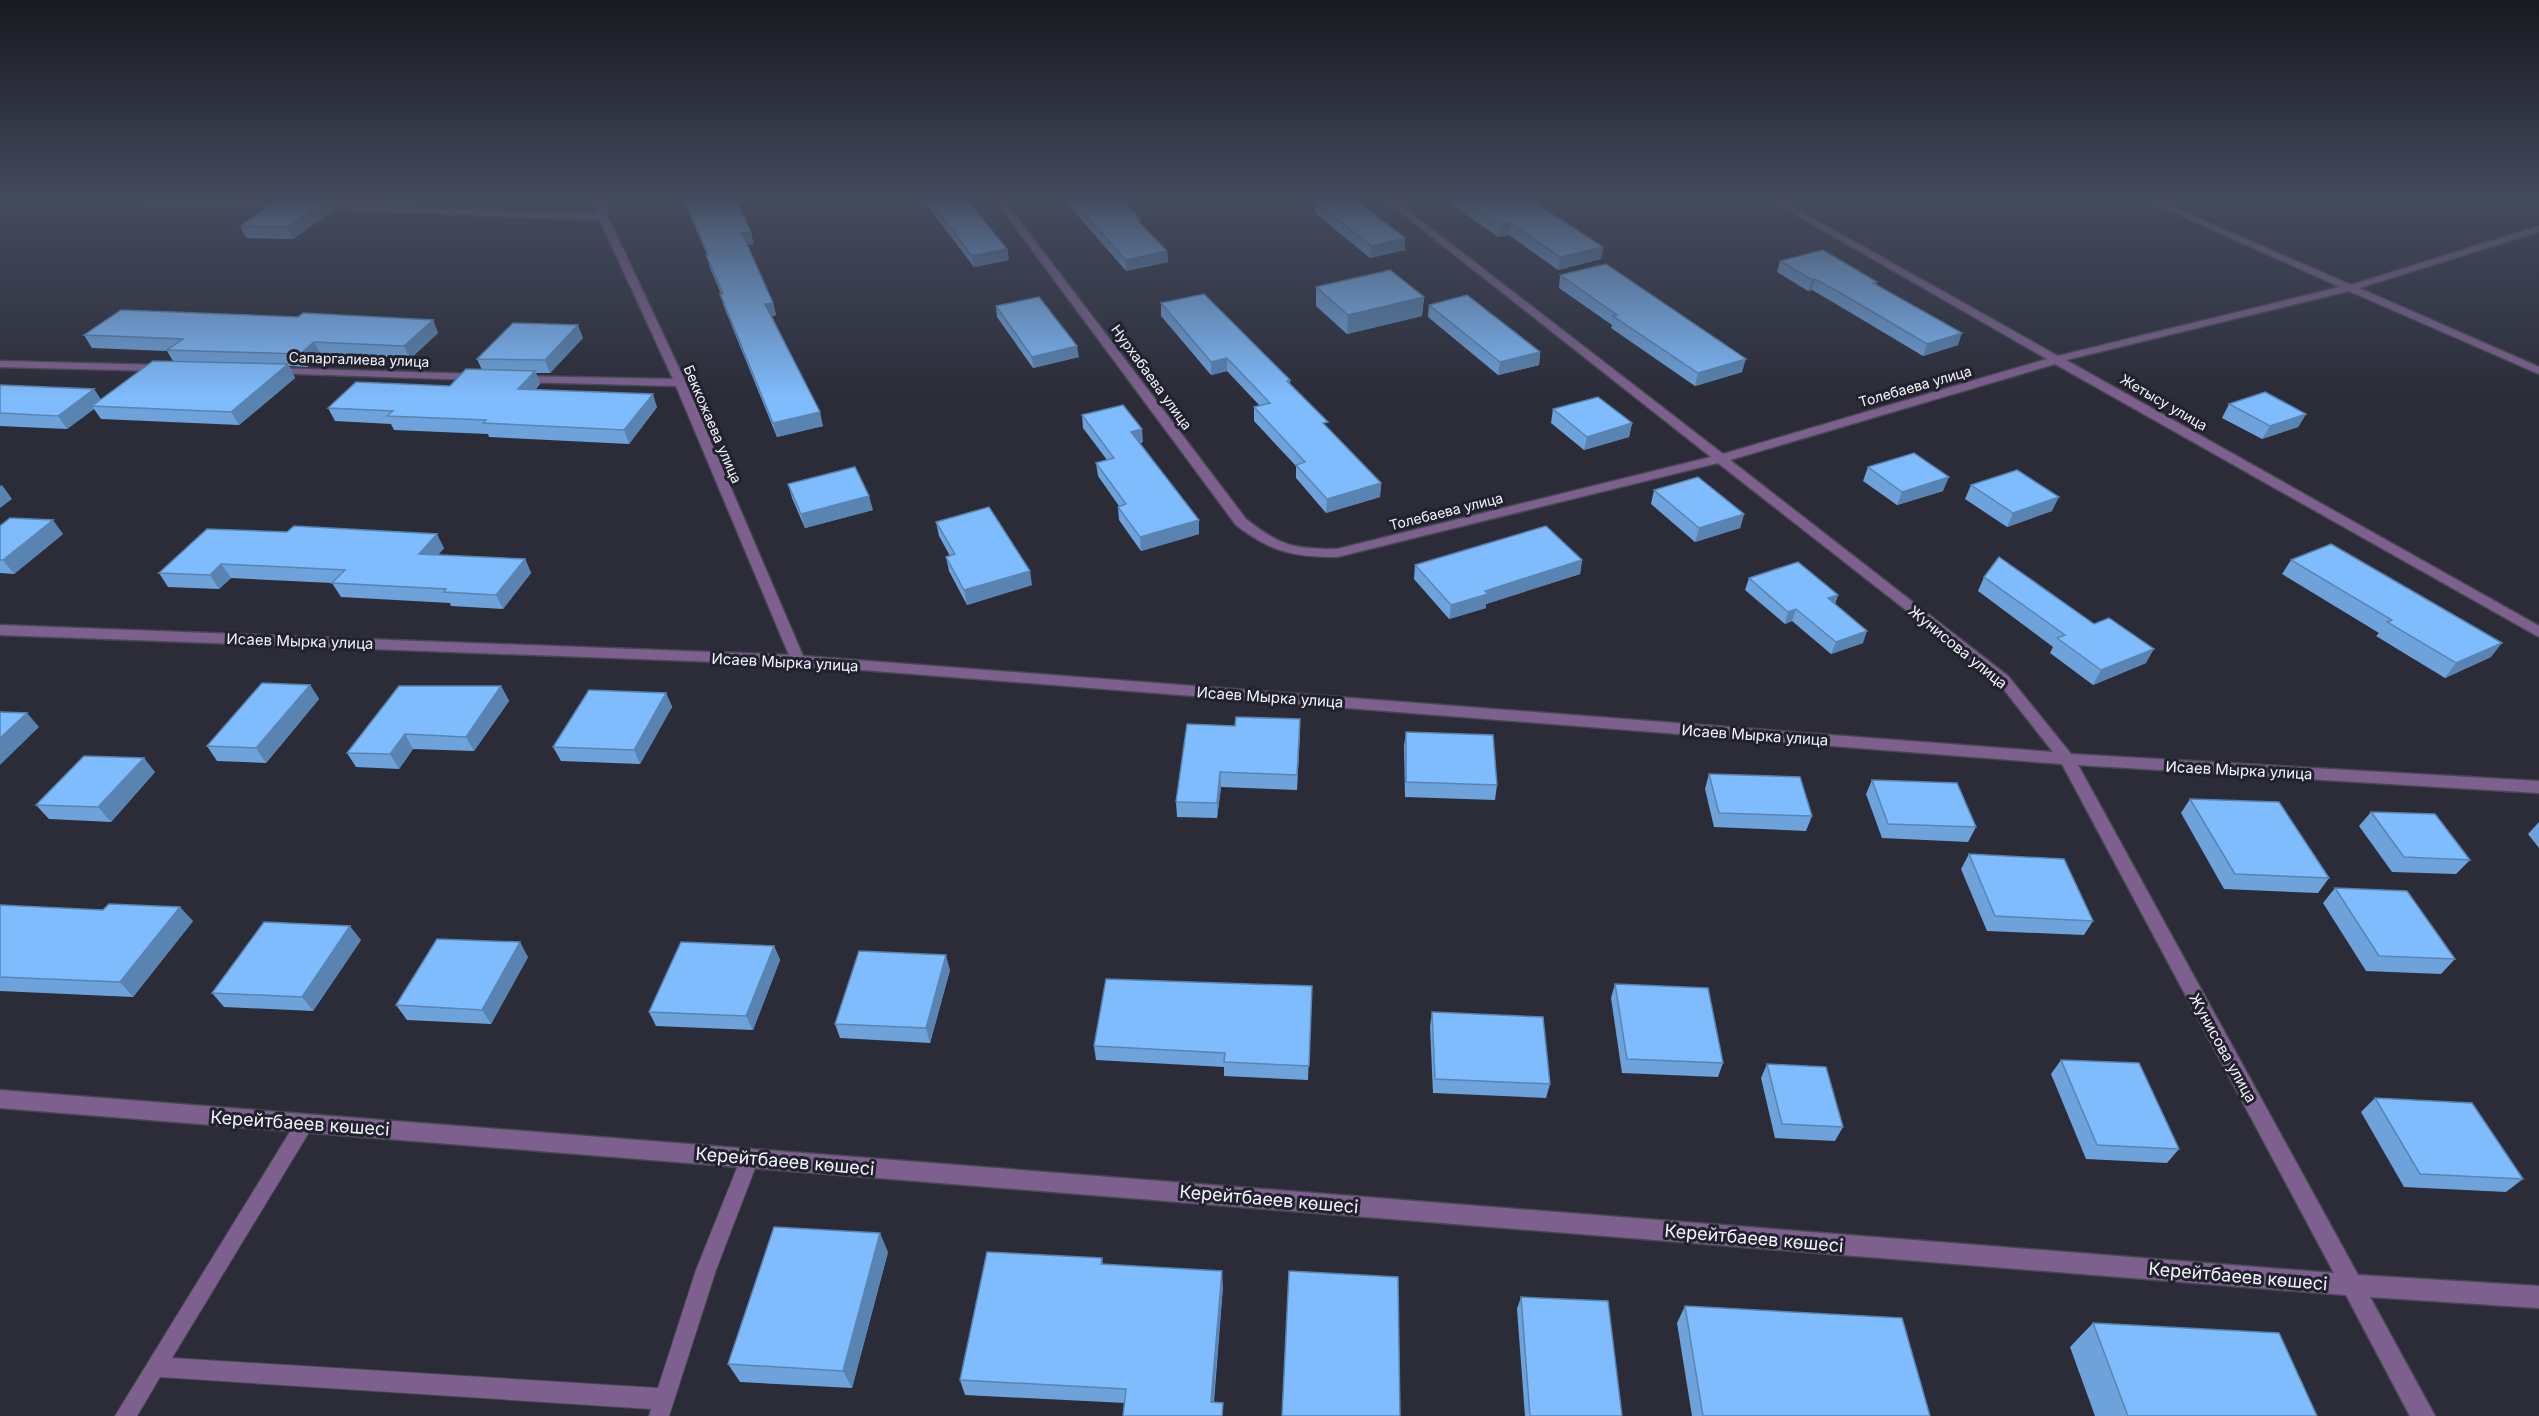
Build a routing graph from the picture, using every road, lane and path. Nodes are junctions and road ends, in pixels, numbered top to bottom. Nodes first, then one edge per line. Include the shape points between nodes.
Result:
1 (626, 266) edge
2 (1049, 266) edge
3 (1473, 266) edge
4 (1892, 266) edge
5 (2300, 266) edge
6 (2420, 266) edge
7 (2350, 288) junction
8 (2059, 359) junction
9 (0, 364) edge
10 (179, 369) edge
11 (262, 371) edge
12 (2539, 371) edge
13 (680, 383) junction
14 (1719, 459) junction
15 (1295, 553) joint
16 (0, 630) edge
17 (2539, 632) edge
18 (798, 660) junction
19 (2067, 759) junction
20 (2539, 788) edge
21 (0, 1099) edge
22 (305, 1124) junction
23 (750, 1158) junction
24 (2352, 1285) junction
25 (2539, 1297) edge
26 (156, 1367) junction
27 (661, 1407) edge
28 (125, 1416) edge
29 (2423, 1416) edge

1 - 13 street, Беккожаева улица
2 - 15 street, Нурхабаева улица via 1241,522 1266,542
3 - 14 street, Жунисова улица
4 - 8 street, Жетысу улица
5 - 7 street
6 - 7 street, Толебаева улица
7 - 8 street, Толебаева улица
7 - 12 street
8 - 14 street, Толебаева улица
8 - 17 street, Жетысу улица
9 - 10 street
11 - 13 street, Сапаргалиева улица
13 - 18 street, Беккожаева улица
14 - 15 street, Толебаева улица via 1337,553
14 - 19 street, Жунисова улица via 2003,679
16 - 18 street, Исаев Мырка улица
18 - 19 street, Исаев Мырка улица
19 - 20 street, Исаев Мырка улица
19 - 24 street, Жунисова улица
21 - 22 street, Керейтбаеев көшесі
22 - 23 street, Керейтбаеев көшесі
22 - 26 lane
23 - 24 street, Керейтбаеев көшесі
23 - 27 lane via 706,1270
24 - 25 street, Керейтбаеев көшесі
24 - 29 street, Жунисова улица
26 - 27 lane
26 - 28 lane

